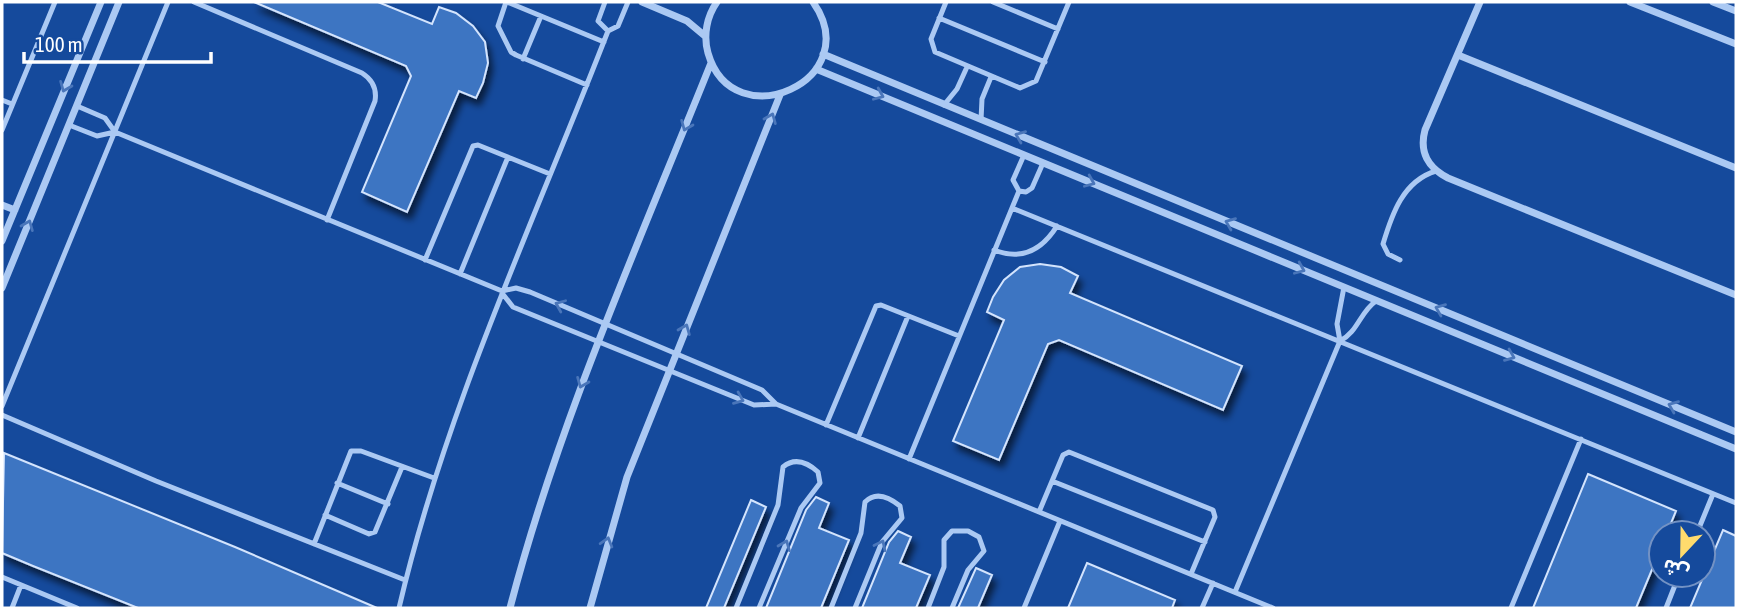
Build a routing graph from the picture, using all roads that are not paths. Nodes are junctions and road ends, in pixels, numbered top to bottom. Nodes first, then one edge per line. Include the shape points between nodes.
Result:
1 (55, 2) edge
2 (101, 2) edge
3 (120, 2) edge
4 (168, 2) edge
5 (194, 2) edge
6 (506, 2) edge
7 (605, 2) edge
8 (628, 2) edge
9 (642, 2) edge
10 (717, 2) edge
11 (813, 2) edge
12 (822, 2) edge
13 (946, 2) edge
14 (993, 2) edge
15 (1069, 2) edge
16 (1480, 2) edge
17 (1629, 2) edge
18 (1713, 2) edge
19 (819, 10) junction
20 (1736, 11) edge
21 (541, 16) junction
22 (939, 18) junction
23 (1058, 29) junction
24 (608, 31) junction
25 (705, 36) junction
26 (604, 42) junction
27 (1736, 44) edge
28 (823, 54) junction
29 (1458, 55) junction
30 (523, 59) junction
31 (1045, 62) junction
32 (712, 63) junction
33 (967, 67) junction
34 (816, 69) junction
35 (991, 77) junction
36 (587, 85) junction
37 (780, 95) junction
38 (2, 100) edge
39 (12, 104) junction
40 (944, 104) junction
41 (77, 106) junction
42 (981, 120) junction
43 (69, 125) junction
44 (2, 130) edge
45 (115, 132) junction
46 (1024, 155) junction
47 (508, 157) junction
48 (1043, 163) junction
49 (1736, 168) edge
50 (1436, 171) junction
51 (550, 174) junction
52 (1019, 191) junction
53 (2, 205) edge
54 (1012, 208) junction
55 (15, 210) junction
56 (327, 220) junction
57 (1057, 226) junction
58 (3, 235) edge
59 (994, 250) junction
60 (425, 260) junction
61 (1399, 260) dead end
62 (460, 274) junction
63 (2, 288) edge
64 (1344, 288) junction
65 (502, 291) junction
66 (1736, 295) edge
67 (1376, 301) junction
68 (908, 316) junction
69 (606, 325) junction
70 (959, 337) junction
71 (599, 341) junction
72 (1340, 341) junction
73 (675, 354) junction
74 (669, 370) junction
75 (776, 404) junction
76 (2, 406) edge
77 (2, 415) edge
78 (825, 425) junction
79 (1736, 432) edge
80 (858, 438) junction
81 (1581, 439) junction
82 (1736, 449) edge
83 (909, 459) junction
84 (402, 467) junction
85 (434, 478) junction
86 (1052, 481) junction
87 (337, 483) junction
88 (1713, 494) junction
89 (1736, 503) edge
90 (388, 504) junction
91 (1039, 512) junction
92 (325, 515) junction
93 (1703, 519) edge
94 (1060, 521) junction
95 (1205, 542) junction
96 (314, 544) junction
97 (1191, 574) junction
98 (2, 578) edge
99 (405, 580) junction
100 (1213, 583) junction
101 (21, 586) junction
102 (1673, 589) edge
103 (1234, 592) junction
104 (12, 608) edge
105 (77, 608) edge
106 (399, 608) edge
107 (510, 608) edge
108 (590, 608) edge
109 (736, 608) edge
110 (760, 608) edge
111 (831, 608) edge
112 (855, 608) edge
113 (928, 608) edge
114 (952, 608) edge
115 (1024, 608) edge
116 (1202, 608) edge
117 (1273, 608) edge
118 (1511, 608) edge
119 (1665, 608) edge

1 - 39 lane
2 -> 55 street
3 - 41 street
4 - 45 lane
5 - 56 lane via 371,80 375,101
6 - 21 lane
6 - 30 lane via 499,32 510,52
7 - 24 lane via 598,22
8 - 24 lane via 618,26
9 - 25 street via 687,21
10 - 25 street
11 - 19 street
12 - 19 street
13 - 22 lane
14 - 23 lane
15 - 23 lane
16 - 29 street
17 - 27 street
18 - 20 street
19 - 28 street
21 - 26 lane
21 - 30 lane
22 - 31 lane
22 - 33 lane via 931,39 933,48
23 - 31 lane
24 - 26 lane
25 - 32 street
26 - 36 lane
28 - 34 street
28 - 40 street
29 - 49 street
29 - 50 street via 1423,137 1426,158
30 - 36 lane
31 - 35 lane via 1029,87
32 - 37 street via 723,80 740,91 760,97
32 -> 69 street
33 - 35 lane
33 - 40 lane
34 - 37 street via 801,85
34 -> 46 street
35 - 42 lane via 982,99
36 - 51 lane
73 -> 37 street
38 - 39 lane
39 - 44 lane
40 - 42 street
41 - 43 street
41 - 45 lane via 105,118
79 -> 42 street
43 - 45 lane via 97,136
63 -> 43 street
45 - 56 lane
45 - 76 lane
46 - 48 street
46 - 52 lane via 1013,180
47 - 51 lane
47 - 60 lane via 478,145 471,150
47 - 62 lane
48 - 52 lane via 1032,188
48 -> 64 street
50 - 61 lane via 1412,183 1400,202 1383,244 1388,254
50 - 66 street
51 - 65 lane
52 - 54 lane
53 - 55 street
54 - 57 lane
54 - 59 lane
55 - 58 street
56 - 60 lane
57 - 59 lane via 1031,253 1009,255
57 - 72 lane
59 - 70 lane
60 - 62 lane
62 - 65 lane
64 - 67 street
64 - 72 lane via 1337,324
69 -> 65 lane via 521,289
65 - 71 lane via 513,307
65 - 85 lane
67 - 72 lane
67 -> 82 street
68 - 70 lane
68 - 78 lane via 876,306
68 - 80 lane
69 - 71 street
69 - 73 lane
70 - 83 lane
71 - 74 lane
71 -> 107 street via 551,467
72 - 81 lane
72 - 103 lane
73 - 74 street
73 - 75 lane via 762,390
74 -> 75 lane via 754,405
108 -> 74 street via 627,477
75 - 78 lane
77 - 96 lane
78 - 80 lane
80 - 83 lane
81 - 88 lane
81 - 118 lane
83 - 91 lane
84 - 85 lane
84 - 87 lane via 354,450 346,457
84 - 90 lane
85 - 99 lane
86 - 91 lane
86 - 95 lane
86 - 95 lane via 1063,455 1069,452 1213,510 1215,517
87 - 90 lane
87 - 92 lane
88 - 89 lane
88 - 93 lane
90 - 92 lane via 372,534
91 - 94 lane
92 - 96 lane
94 - 97 lane
94 - 115 lane
95 - 97 lane
96 - 99 lane
97 - 100 lane
98 - 101 lane
99 - 106 lane
100 - 103 lane
100 - 116 lane
101 - 104 lane
101 - 105 lane
102 - 119 lane
103 - 117 lane
110 -> 109 lane via 801,508 821,483 818,472 805,463 783,467 778,505
112 -> 111 lane via 882,542 902,517 900,506 887,498 875,496 864,502 859,539
113 - 114 lane via 944,567 946,536 956,530 968,531 981,540 984,551 965,576

